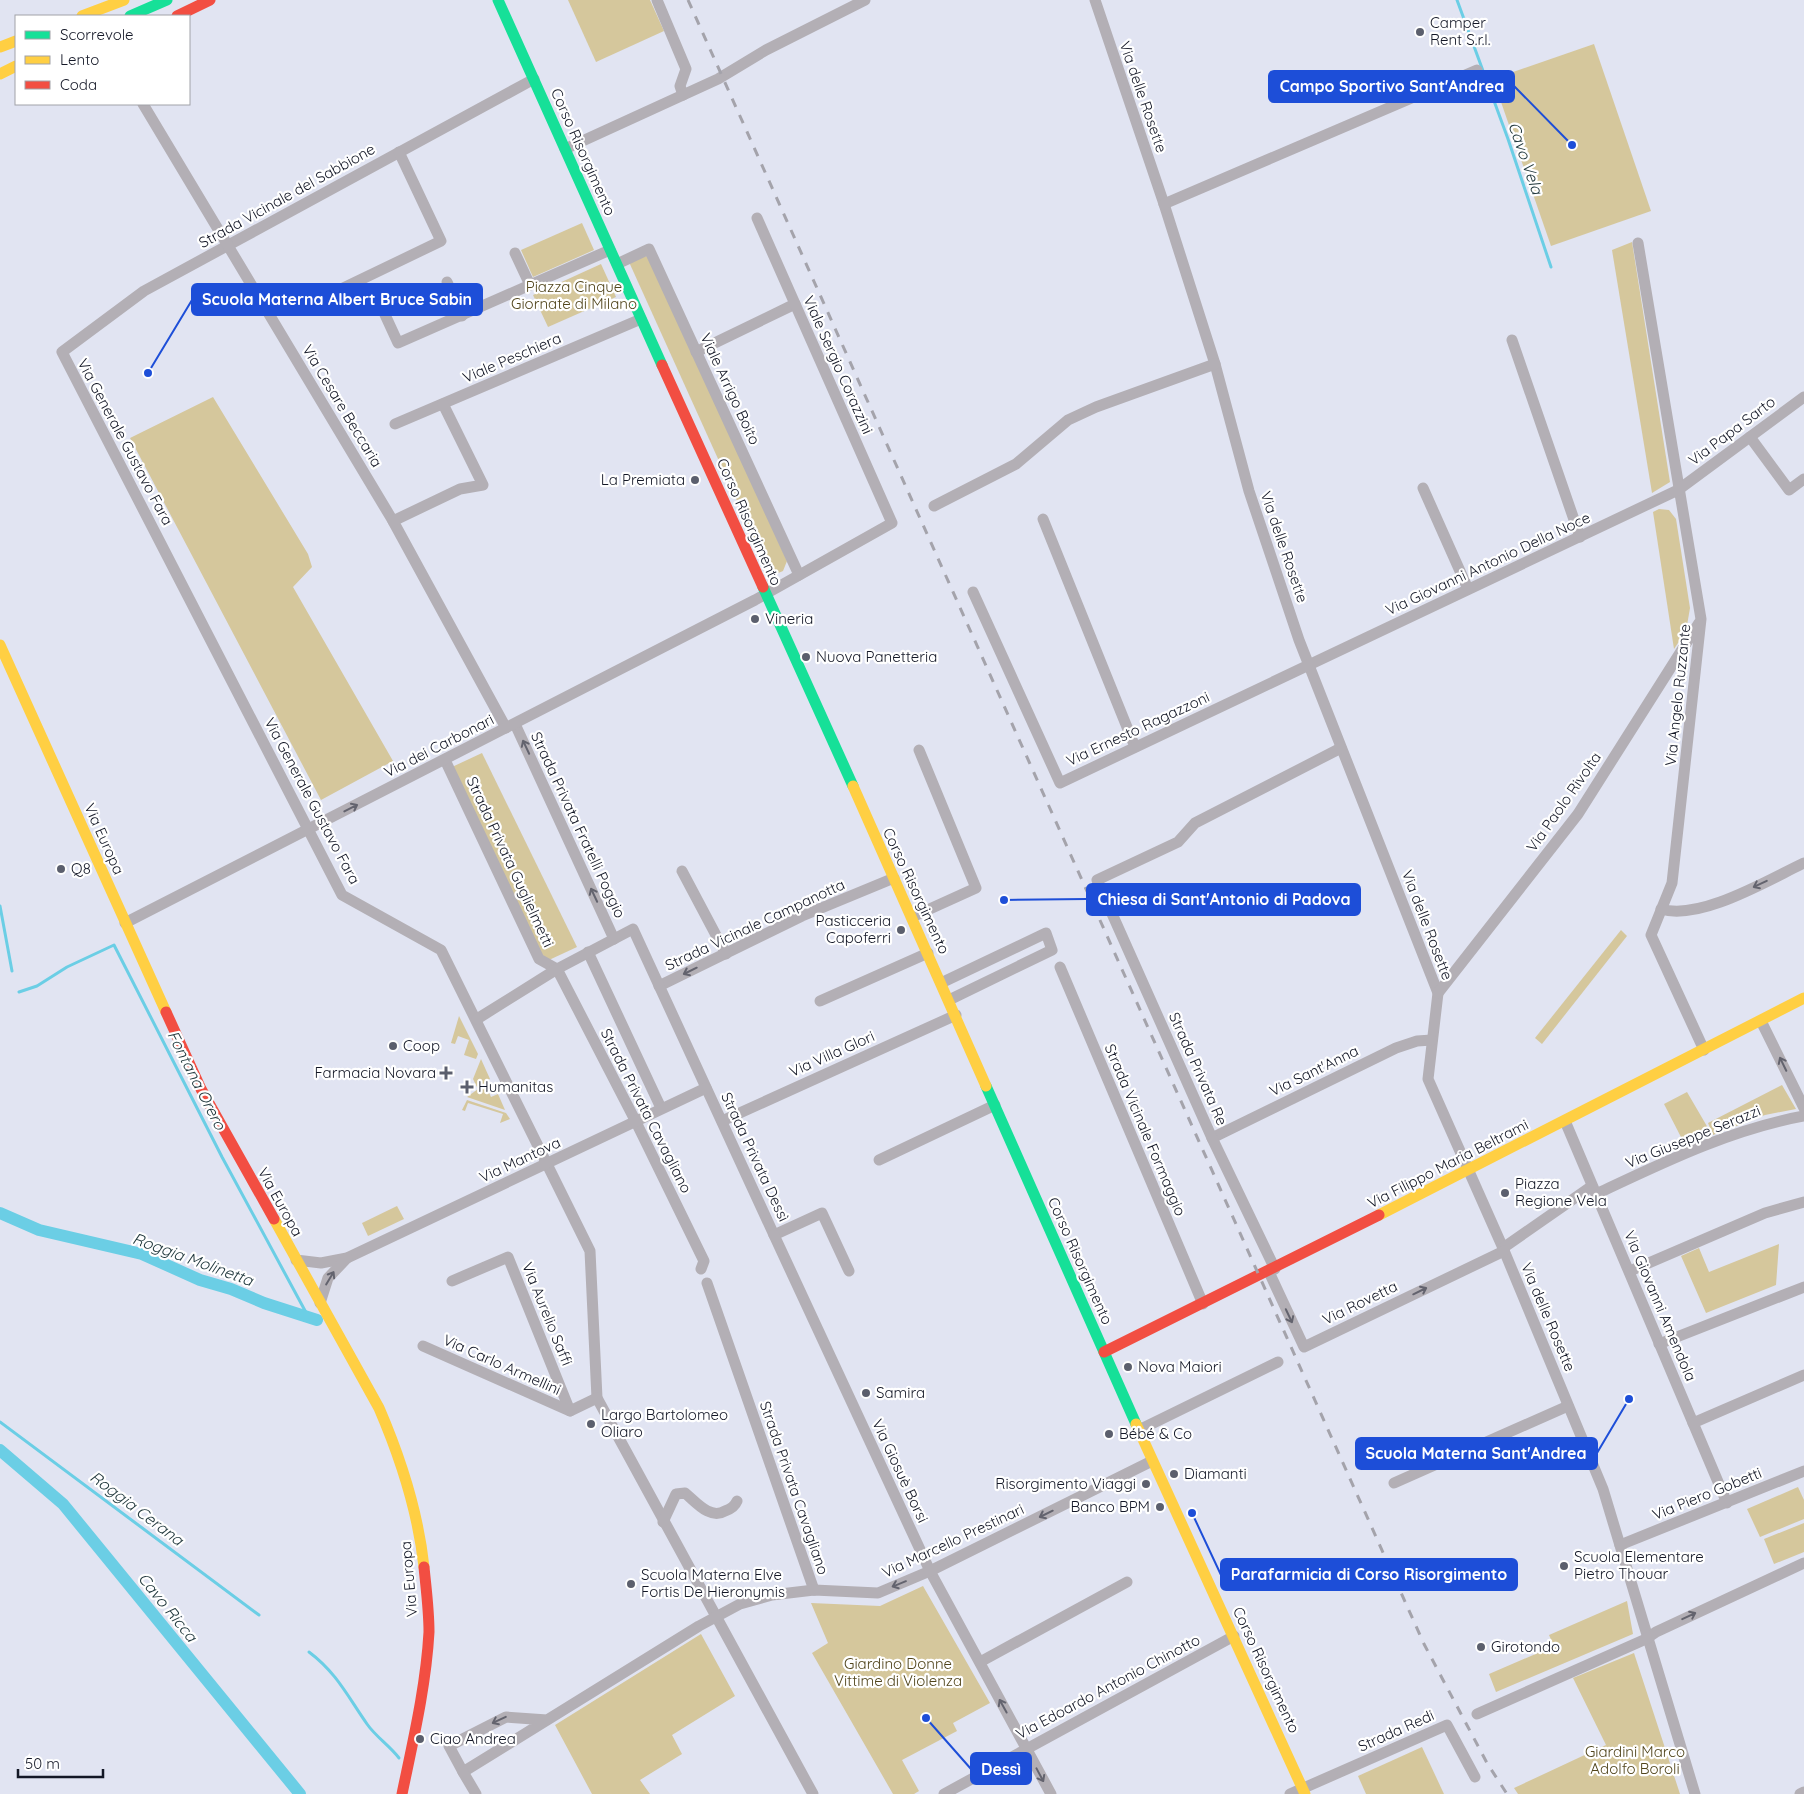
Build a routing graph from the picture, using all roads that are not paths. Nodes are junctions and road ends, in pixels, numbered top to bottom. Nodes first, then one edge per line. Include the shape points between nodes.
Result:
1 (123, 0) edge
2 (167, 0) edge
3 (210, 0) edge
4 (498, 0) edge
5 (657, 0) edge
6 (865, 0) edge
7 (1095, 0) edge
8 (152, 7) junction
9 (85, 15) edge
10 (132, 15) edge
11 (141, 15) edge
12 (179, 15) edge
13 (15, 41) edge
14 (0, 47) edge
15 (15, 66) edge
16 (1477, 70) dead end
17 (0, 74) edge
18 (15, 75) edge
19 (534, 79) junction
20 (0, 80) edge
21 (683, 95) junction
22 (144, 105) edge
23 (565, 149) junction
24 (400, 152) junction
25 (1164, 204) junction
26 (758, 218) dead end
27 (1638, 243) dead end
28 (228, 245) junction
29 (610, 250) junction
30 (515, 253) dead end
31 (617, 264) junction
32 (447, 282) dead end
33 (530, 286) junction
34 (335, 292) dead end
35 (795, 304) junction
36 (381, 306) dead end
37 (462, 316) junction
38 (642, 319) junction
39 (1512, 340) dead end
40 (62, 352) joint
41 (696, 352) junction
42 (1215, 364) junction
43 (1804, 397) edge
44 (443, 404) junction
45 (395, 424) dead end
46 (1750, 437) junction
47 (1804, 479) edge
48 (1423, 488) dead end
49 (1678, 490) junction
50 (934, 506) dead end
51 (1043, 519) dead end
52 (393, 521) junction
53 (892, 523) joint
54 (1580, 537) junction
55 (800, 575) junction
56 (1468, 589) junction
57 (973, 592) dead end
58 (765, 595) junction
59 (1701, 619) junction
60 (0, 645) edge
61 (1310, 666) junction
62 (511, 726) junction
63 (1135, 748) junction
64 (1341, 748) junction
65 (919, 750) dead end
66 (445, 760) junction
67 (308, 830) junction
68 (1804, 863) edge
69 (682, 870) dead end
70 (894, 878) junction
71 (1661, 909) junction
72 (912, 917) junction
73 (126, 923) junction
74 (614, 939) junction
75 (588, 952) junction
76 (928, 953) junction
77 (726, 954) junction
78 (1060, 967) dead end
79 (557, 969) junction
80 (942, 983) junction
81 (659, 986) junction
82 (1438, 993) junction
83 (1804, 998) edge
84 (949, 1000) junction
85 (820, 1001) dead end
86 (956, 1015) junction
87 (477, 1019) junction
88 (1762, 1021) junction
89 (1432, 1040) junction
90 (1704, 1050) junction
91 (706, 1088) junction
92 (995, 1105) junction
93 (661, 1108) junction
94 (1804, 1108) edge
95 (1804, 1116) edge
96 (635, 1120) junction
97 (722, 1121) junction
98 (1565, 1121) junction
99 (1212, 1138) junction
100 (879, 1160) dead end
101 (547, 1164) junction
102 (1469, 1170) junction
103 (1594, 1190) junction
104 (1804, 1202) edge
105 (774, 1235) junction
106 (1503, 1249) junction
107 (347, 1258) junction
108 (296, 1260) junction
109 (701, 1269) dead end
110 (1272, 1270) junction
111 (849, 1271) dead end
112 (1630, 1271) junction
113 (452, 1281) dead end
114 (707, 1283) dead end
115 (1804, 1287) edge
116 (320, 1303) junction
117 (1203, 1304) junction
118 (1660, 1344) junction
119 (423, 1346) dead end
120 (1104, 1352) junction
121 (1278, 1362) dead end
122 (1804, 1375) edge
123 (597, 1398) junction
124 (1568, 1406) junction
125 (570, 1410) junction
126 (1693, 1423) junction
127 (1139, 1430) junction
128 (1152, 1461) junction
129 (1804, 1471) edge
130 (1394, 1483) dead end
131 (737, 1501) dead end
132 (1727, 1503) junction
133 (663, 1522) junction
134 (1620, 1545) junction
135 (1804, 1564) edge
136 (930, 1571) junction
137 (1127, 1582) dead end
138 (814, 1590) junction
139 (715, 1616) junction
140 (1234, 1636) junction
141 (1646, 1639) junction
142 (980, 1662) junction
143 (1477, 1714) dead end
144 (547, 1720) junction
145 (1026, 1748) junction
146 (463, 1772) junction
147 (1475, 1777) dead end
148 (1304, 1792) edge
149 (1804, 1792) edge
150 (402, 1794) edge
151 (476, 1794) edge
152 (813, 1794) edge
153 (944, 1794) edge
154 (1051, 1794) edge
155 (1290, 1794) edge
156 (1694, 1794) edge
157 (1800, 1794) edge

1 - 9 main road
2 - 8 main road
3 - 12 main road
4 - 19 main road, Corso Risorgimento
5 - 21 street via 686,69 680,86
6 - 21 street
7 - 25 street, Via delle Rosette
8 - 10 main road
8 - 11 main road
13 - 14 main road
15 - 17 main road
16 - 25 street
18 - 20 main road
19 - 23 main road, Corso Risorgimento
19 - 24 street, Strada Vicinale del Sabbione
21 - 23 street
22 - 28 street, Via Cesare Beccaria
23 - 29 main road, Corso Risorgimento
24 - 28 street, Strada Vicinale del Sabbione
24 - 34 street via 441,241
25 - 42 street, Via delle Rosette
26 - 35 street, Viale Sergio Corazzini
27 - 49 street, Via Angelo Ruzzante
28 - 40 street, Strada Vicinale del Sabbione via 144,291
28 - 52 street, Via Cesare Beccaria
29 - 31 main road, Corso Risorgimento
29 - 33 street
30 - 33 street
31 - 38 main road, Corso Risorgimento
31 - 41 street, Viale Arrigo Boito via 649,248
32 - 37 street
33 - 37 street
35 - 41 street
35 - 53 street, Viale Sergio Corazzini
36 - 37 street via 398,343
38 - 44 street, Viale Peschiera
38 - 58 main road, Corso Risorgimento
39 - 54 street
40 - 67 street, Via Generale Gustavo Fara
41 - 55 street, Viale Arrigo Boito
42 - 50 street via 1068,420 1016,464
42 - 61 street, Via delle Rosette via 1249,491
43 - 46 street, Via Papa Sarto
44 - 45 street, Viale Peschiera
44 - 52 street via 483,485 460,489
46 - 47 street via 1789,490
46 - 49 street, Via Papa Sarto
48 - 56 street
49 - 54 street, Via Giovanni Antonio Della Noce
49 - 59 street, Via Angelo Ruzzante
51 - 63 street
52 - 62 street, Via Cesare Beccaria
53 - 55 street, Via dei Carbonari
54 - 56 street, Via Giovanni Antonio Della Noce
55 - 58 street, Via dei Carbonari
56 - 61 street, Via Giovanni Antonio Della Noce
57 - 63 street, Via Ernesto Ragazzoni via 1060,782
58 - 62 street, Via dei Carbonari
58 - 70 main road, Corso Risorgimento
59 - 71 street, Via Angelo Ruzzante via 1672,883
59 - 82 street, Via Paolo Rivolta via 1578,814
60 - 73 main road, Via Europa
61 - 63 street, Via Ernesto Ragazzoni
61 - 64 street, Via delle Rosette
62 - 66 street, Via dei Carbonari
74 -> 62 street, Strada Privata Fratelli Poggio
64 - 82 street, Via delle Rosette
64 - 99 street, Strada Privata Re via 1195,823 1178,842 1097,880
65 - 72 street via 976,888
67 -> 66 street, Via dei Carbonari
66 - 79 street, Strada Privata Guglielmetti via 540,959
67 - 73 street, Via dei Carbonari
67 - 87 street, Via Generale Gustavo Fara via 342,895 441,950
68 -> 71 street via 1704,908 1680,912
69 - 77 street
70 - 72 main road, Corso Risorgimento
70 - 77 street, Strada Vicinale Campanotta via 802,916
71 - 90 street, Via Angelo Ruzzante via 1652,935
72 - 76 main road, Corso Risorgimento
73 - 108 main road, Via Europa via 201,1089
74 - 75 street, Strada Vicinale Campanotta
74 - 81 street, Strada Vicinale Campanotta via 633,930
75 - 79 street, Strada Vicinale Campanotta
75 - 93 street
76 - 80 main road, Corso Risorgimento
76 - 85 street
77 -> 81 street, Strada Vicinale Campanotta
78 - 117 street, Strada Vicinale Formaggio
79 - 87 street, Strada Vicinale Campanotta
79 - 96 street, Strada Privata Cavagliano
80 - 84 main road, Corso Risorgimento
80 - 84 street via 1046,933 1052,950
81 - 91 street, Strada Privata Dessì
82 - 89 street, Via delle Rosette
83 - 88 main road, Via Filippo Maria Beltrami
84 - 86 main road, Corso Risorgimento
86 - 92 main road, Corso Risorgimento
86 - 97 street, Via Villa Glori
87 - 101 street, Via Generale Gustavo Fara
88 - 90 main road, Via Filippo Maria Beltrami
94 -> 88 street
89 - 99 street, Via Sant'Anna via 1396,1048
89 - 102 street, Via delle Rosette via 1428,1079
90 - 98 main road, Via Filippo Maria Beltrami
91 - 93 street, Via Mantova
91 - 97 street, Strada Privata Dessì
92 - 100 street
92 - 120 main road, Corso Risorgimento
93 - 96 street, Via Mantova
95 - 103 street, Via Giuseppe Serazzi via 1776,1121
96 - 101 street, Via Mantova
96 - 109 street, Strada Privata Cavagliano via 704,1261
97 - 105 street, Strada Privata Dessì
98 - 102 main road, Via Filippo Maria Beltrami
98 - 103 street, Via Giovanni Amendola
99 - 110 street, Strada Privata Re
101 - 107 street, Via Mantova
101 - 123 street, Via Generale Gustavo Fara via 590,1250
102 - 106 street, Via delle Rosette
102 - 110 main road, Via Filippo Maria Beltrami
103 - 106 street, Via Giuseppe Serazzi
103 - 112 street, Via Giovanni Amendola
104 - 112 street via 1765,1212
105 - 111 street, Strada Privata Dessì via 822,1212
105 - 136 street, Via Giosuè Borsi
110 -> 106 street, Via Rovetta via 1304,1347
106 - 124 street, Via delle Rosette
107 - 108 street, Via Mantova via 321,1263
116 -> 107 street, Via Mantova via 328,1278
108 - 116 main road, Via Europa
110 - 117 main road, Via Filippo Maria Beltrami
112 - 118 street, Via Giovanni Amendola
113 - 125 street, Via Aurelio Saffi via 508,1257
114 - 138 street, Strada Privata Cavagliano
115 - 118 street
116 - 150 main road, Via Europa via 394,1440 413,1495 421,1538 428,1639 414,1741
117 - 120 main road, Via Filippo Maria Beltrami
118 - 126 street, Via Giovanni Amendola
119 - 125 street, Via Carlo Armellini
120 - 127 main road, Corso Risorgimento
121 - 127 street
122 - 126 street
123 - 125 street, Via Carlo Armellini
123 - 133 street, Via Generale Gustavo Fara
124 - 130 street
124 - 134 street, Via delle Rosette via 1603,1489
126 - 132 street, Via Giovanni Amendola
127 - 128 main road, Corso Risorgimento
128 -> 136 street, Via Marcello Prestinari
128 - 140 main road, Corso Risorgimento
129 - 132 street, Via Piero Gobetti
131 - 133 street via 736,1505 719,1515 712,1514 680,1492
132 - 134 street, Via Piero Gobetti
133 - 139 street, Via Generale Gustavo Fara
134 - 141 street, Via delle Rosette
141 -> 135 street
136 -> 138 street, Via Marcello Prestinari via 878,1592
136 - 142 street, Via Giosuè Borsi
137 - 142 street
138 - 139 street, Via Marcello Prestinari via 772,1595 740,1604
139 - 144 street, Via Marcello Prestinari
139 - 152 street, Via Generale Gustavo Fara
140 - 145 street, Via Edoardo Antonio Chinotto
140 - 148 main road, Corso Risorgimento
141 - 143 street
141 - 156 street, Via delle Rosette
145 -> 142 street, Via Giosuè Borsi
144 - 146 street, Via Marcello Prestinari
144 -> 146 street via 506,1716 448,1746
145 - 153 street, Via Edoardo Antonio Chinotto
145 -> 154 street, Via Giosuè Borsi
146 - 151 street
147 - 148 street, Strada Redi via 1447,1725
148 - 155 street
149 - 157 street

